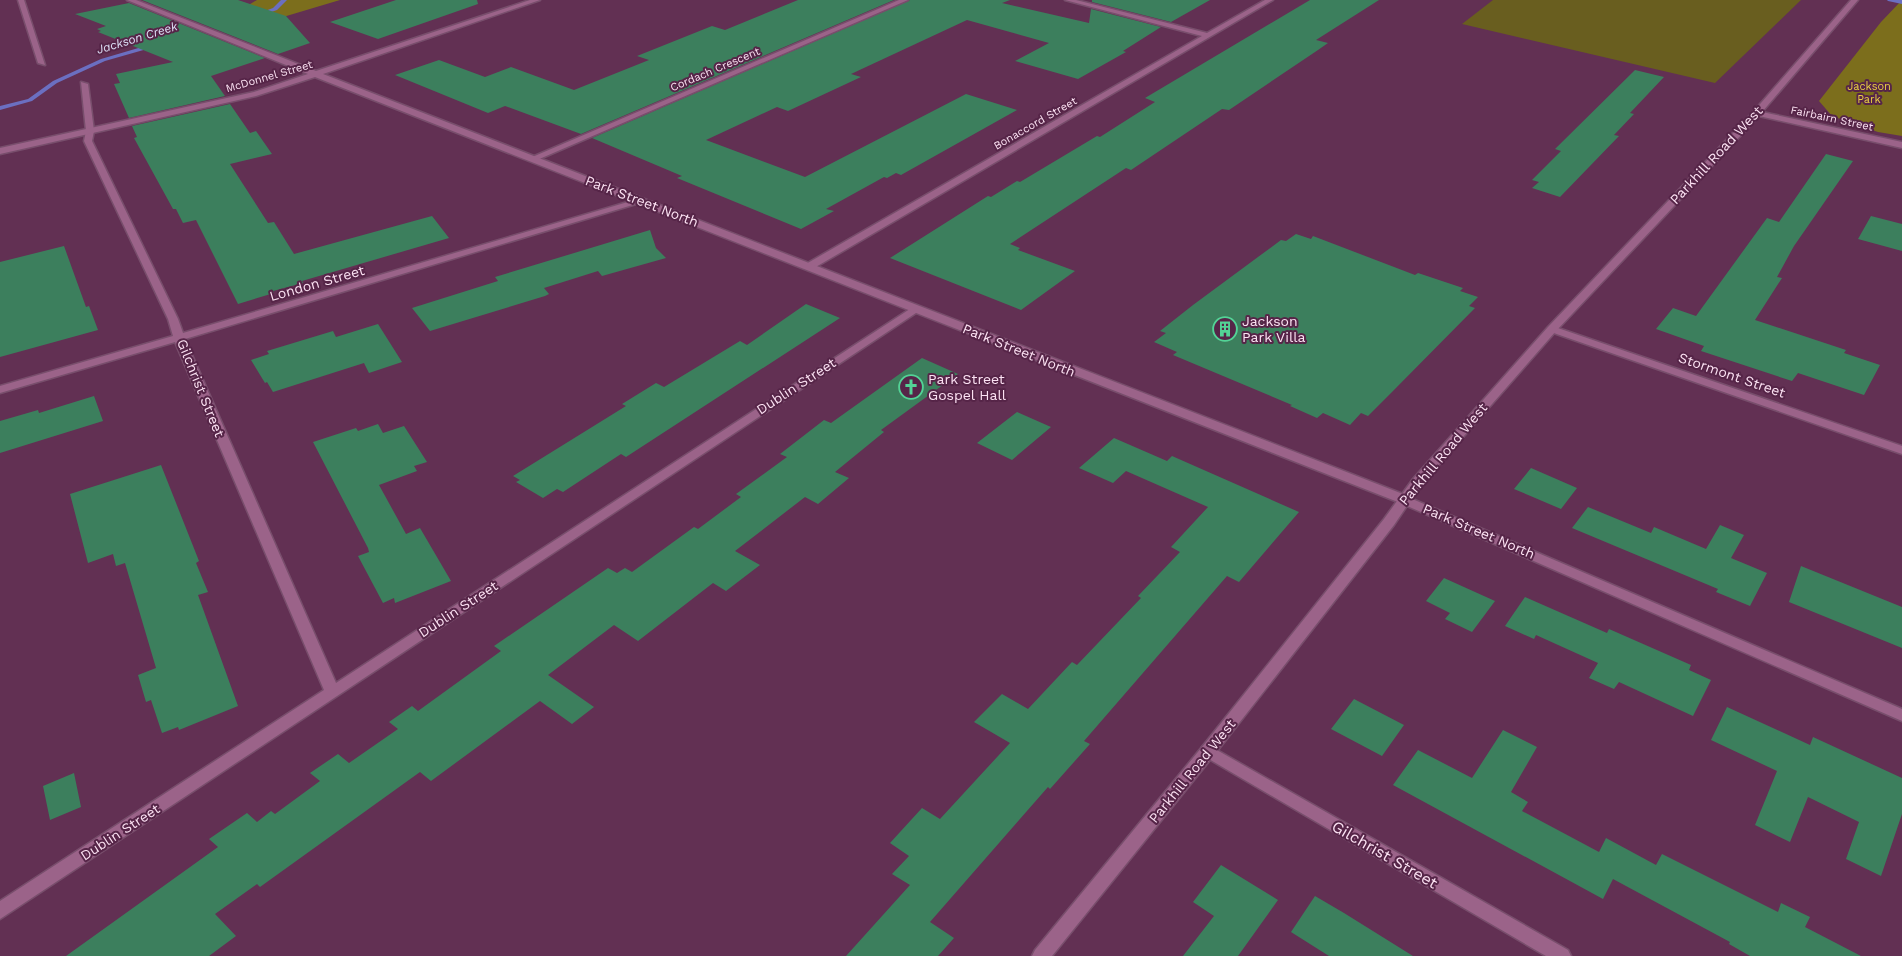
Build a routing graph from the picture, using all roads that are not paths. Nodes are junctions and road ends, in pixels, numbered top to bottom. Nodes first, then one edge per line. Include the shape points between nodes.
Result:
1 (20, 0) edge
2 (130, 0) edge
3 (538, 0) edge
4 (905, 0) edge
5 (1068, 0) edge
6 (1270, 0) edge
7 (1855, 0) edge
8 (1209, 36) junction
9 (42, 63) dead end
10 (317, 74) junction
11 (84, 84) dead end
12 (1757, 113) junction
13 (90, 131) junction
14 (1902, 145) edge
15 (0, 151) edge
16 (534, 158) junction
17 (641, 201) junction
18 (810, 266) junction
19 (917, 309) junction
20 (1552, 329) junction
21 (180, 338) junction
22 (0, 390) edge
23 (1902, 450) edge
24 (1404, 499) junction
25 (332, 691) junction
26 (1902, 715) edge
27 (1208, 751) junction
28 (0, 911) edge
29 (1041, 956) edge
30 (1562, 956) edge

1 - 9 street
2 - 10 street, Park Street North
3 - 10 street, McDonnel Street
4 - 16 street, Cordach Crescent
5 - 8 street
6 - 8 street, Bonaccord Street
7 - 12 street, Parkhill Road West
8 - 18 street, Bonaccord Street
10 - 13 street, McDonnel Street via 247,96
10 - 16 street, Park Street North
11 - 13 street, Gilchrist Street
12 - 14 street, Fairbairn Street
12 - 20 street, Parkhill Road West
13 - 15 street, McDonnel Street
13 - 21 street, Gilchrist Street via 88,141
16 - 17 street, Park Street North
17 - 18 street, Park Street North
17 - 21 street, London Street
18 - 19 street, Park Street North
19 - 24 street, Park Street North
19 - 25 street, Dublin Street
20 - 23 street, Stormont Street
20 - 24 street, Parkhill Road West
21 - 22 street, London Street
21 - 25 street, Gilchrist Street
24 - 26 street, Park Street North
24 - 27 street, Parkhill Road West
25 - 28 street, Dublin Street
27 - 29 street, Parkhill Road West
27 - 30 street, Gilchrist Street

